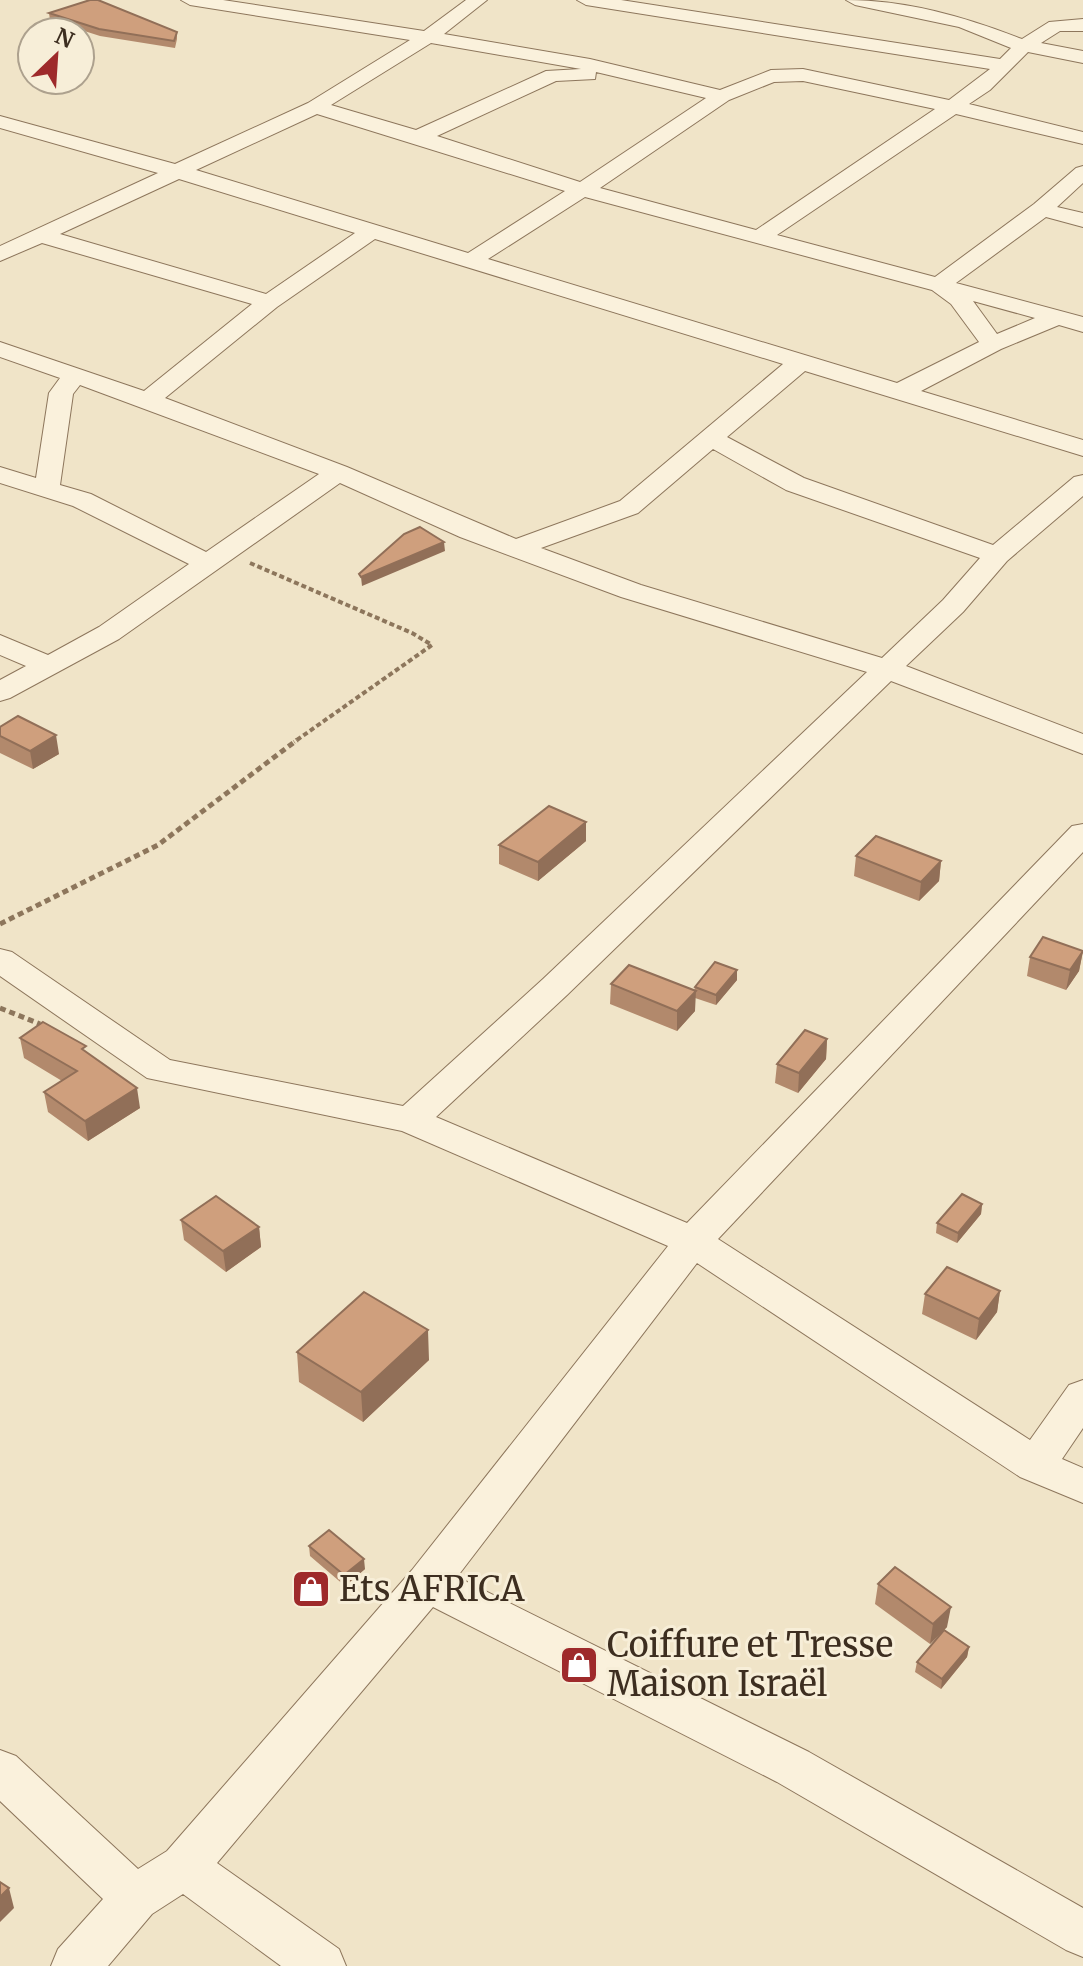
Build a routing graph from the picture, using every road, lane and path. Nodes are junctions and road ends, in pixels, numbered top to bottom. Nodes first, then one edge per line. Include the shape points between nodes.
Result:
1 (190, 0) edge
2 (478, 0) edge
3 (586, 0) edge
4 (855, 0) edge
5 (964, 23) junction
6 (1083, 25) edge
7 (1056, 26) junction
8 (429, 36) junction
9 (1024, 46) junction
10 (1083, 57) edge
11 (1004, 65) junction
12 (641, 74) junction
13 (722, 96) junction
14 (315, 107) junction
15 (950, 107) junction
16 (0, 122) edge
17 (418, 137) junction
18 (1083, 138) edge
19 (179, 172) junction
20 (1083, 172) edge
21 (582, 190) junction
22 (1042, 209) junction
23 (1083, 220) edge
24 (372, 231) junction
25 (40, 235) junction
26 (762, 236) junction
27 (0, 254) edge
28 (472, 260) junction
29 (939, 285) junction
30 (269, 302) junction
31 (1058, 317) junction
32 (1083, 325) edge
33 (993, 344) junction
34 (0, 349) edge
35 (803, 360) junction
36 (75, 376) junction
37 (899, 392) junction
38 (147, 400) junction
39 (711, 438) junction
40 (1083, 448) edge
41 (338, 472) junction
42 (0, 475) edge
43 (1083, 483) edge
44 (47, 488) junction
45 (233, 545) junction
46 (517, 548) junction
47 (997, 555) junction
48 (207, 563) junction
49 (0, 644) edge
50 (49, 666) junction
51 (887, 669) junction
52 (0, 692) edge
53 (1083, 745) edge
54 (1083, 833) edge
55 (0, 924) edge
56 (0, 960) edge
57 (410, 1120) junction
58 (693, 1241) junction
59 (1083, 1396) edge
60 (1035, 1465) junction
61 (1083, 1486) edge
62 (427, 1583) junction
63 (0, 1771) edge
64 (184, 1867) junction
65 (135, 1898) junction
66 (1083, 1934) edge
67 (76, 1966) edge
68 (321, 1966) edge

1 - 8 street
2 - 8 street
3 - 11 street
4 - 5 street
5 - 7 street
5 - 9 street
6 - 7 street
7 - 9 street
8 - 12 street
8 - 14 street
9 - 10 street
9 - 11 street
11 - 15 street
12 - 13 street
12 - 17 street via 553,75
13 - 15 street via 787,74
13 - 21 street
14 - 17 street
14 - 19 street
15 - 18 street
15 - 26 street
16 - 19 street
17 - 21 street
19 - 24 street
19 - 25 street
20 - 22 street
21 - 26 street
21 - 28 street
22 - 23 street
22 - 29 street
24 - 28 street
24 - 30 street
25 - 27 street
25 - 30 street
26 - 29 street
28 - 35 street
29 - 31 street
29 - 33 street via 959,299
30 - 38 street
31 - 32 street
31 - 33 street
33 - 37 street
34 - 36 street
35 - 37 street
35 - 39 street
36 - 38 street
36 - 44 street via 61,393
37 - 40 street
38 - 41 street
39 - 46 street via 629,507
39 - 47 street via 795,484
41 - 45 street
41 - 46 street
42 - 44 street
43 - 47 street
44 - 48 street
45 - 48 street
45 - 55 path via 252,565 432,645 158,845
46 - 51 street via 631,591
47 - 51 street
48 - 50 street via 109,633
49 - 50 street
50 - 52 street
51 - 53 street
51 - 57 street
54 - 58 street
56 - 57 street via 160,1070
57 - 58 street
58 - 60 street
58 - 62 street
59 - 60 street
60 - 61 street
62 - 64 street
62 - 66 street via 793,1767
63 - 65 street
64 - 65 street
64 - 68 street
65 - 67 street

